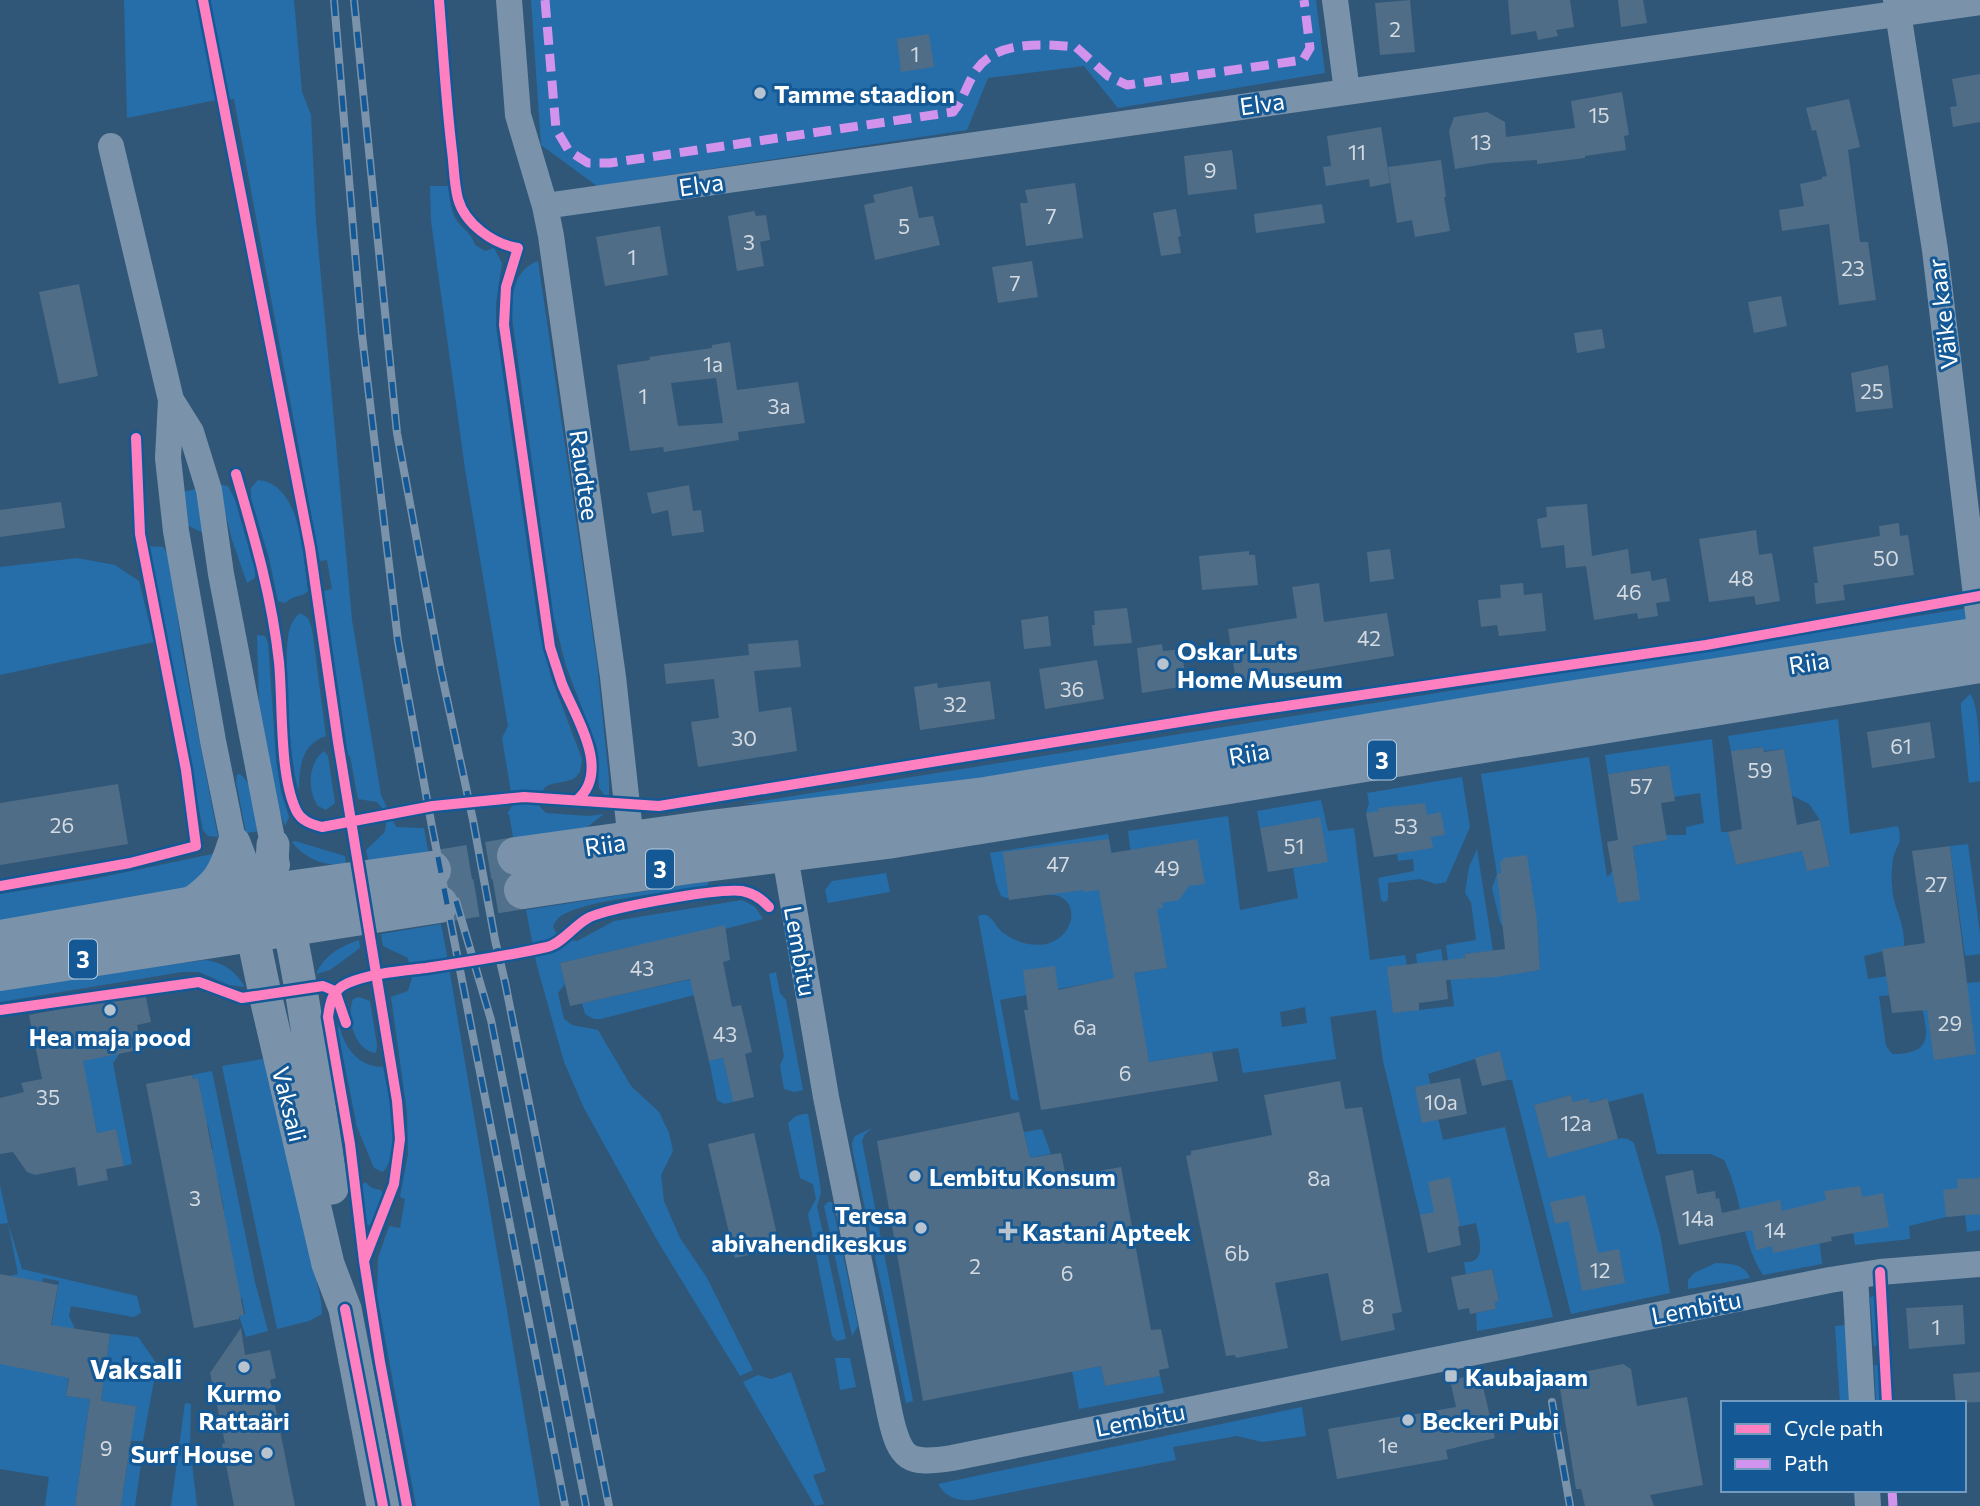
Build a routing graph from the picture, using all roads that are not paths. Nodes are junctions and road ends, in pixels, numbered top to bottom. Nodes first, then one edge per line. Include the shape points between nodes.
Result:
1 (509, 0) edge
2 (1335, 0) edge
3 (1980, 2) edge
4 (1897, 7) edge
5 (1347, 91) junction
6 (111, 146) dead end
7 (545, 206) junction
8 (171, 400) junction
9 (1980, 629) edge
10 (1980, 636) edge
11 (1980, 664) edge
12 (782, 837) junction
13 (630, 841) junction
14 (234, 843) junction
15 (273, 845) junction
16 (428, 883) joint
17 (350, 900) junction
18 (189, 905) junction
19 (267, 913) junction
20 (0, 939) edge
21 (166, 945) junction
22 (0, 972) edge
23 (263, 985) junction
24 (301, 989) junction
25 (1980, 1264) edge
26 (1855, 1276) junction
27 (345, 1309) junction
28 (1862, 1401) edge
29 (383, 1506) edge

1 - 7 street, Raudtee via 518,115
2 - 5 street
3 - 4 street, Elva
4 - 5 street, Elva
4 - 9 street, Väike kaar via 1934,250
5 - 7 street, Elva
6 - 8 street
7 - 13 street, Raudtee via 613,677
8 - 14 street via 168,458 176,531
8 - 15 street via 191,432 209,490
10 - 12 highway, Riia / 3 via 985,796
11 - 12 highway, Riia / 3 via 887,840
12 - 13 highway, Riia / 3
12 - 13 highway, Riia / 3 via 525,878
12 - 26 street, Lembitu via 825,1097 890,1415 900,1448 911,1459 952,1458
14 - 18 street via 223,873
14 - 19 street
15 - 17 street via 295,866
15 - 19 street
16 - 17 highway, 3
16 - 19 street
17 - 19 highway, 3
17 - 24 street via 306,962
18 - 19 highway, 3
18 - 20 highway, 3
19 - 21 highway, 3
19 - 23 street, Vaksali
19 - 24 street, Vaksali
21 - 22 highway, 3
21 - 23 street via 216,948 247,965
23 - 27 street, Vaksali via 328,1264
24 - 27 street, Vaksali via 341,1253
25 - 26 street, Lembitu
26 - 28 street
27 - 29 street, Vaksali

